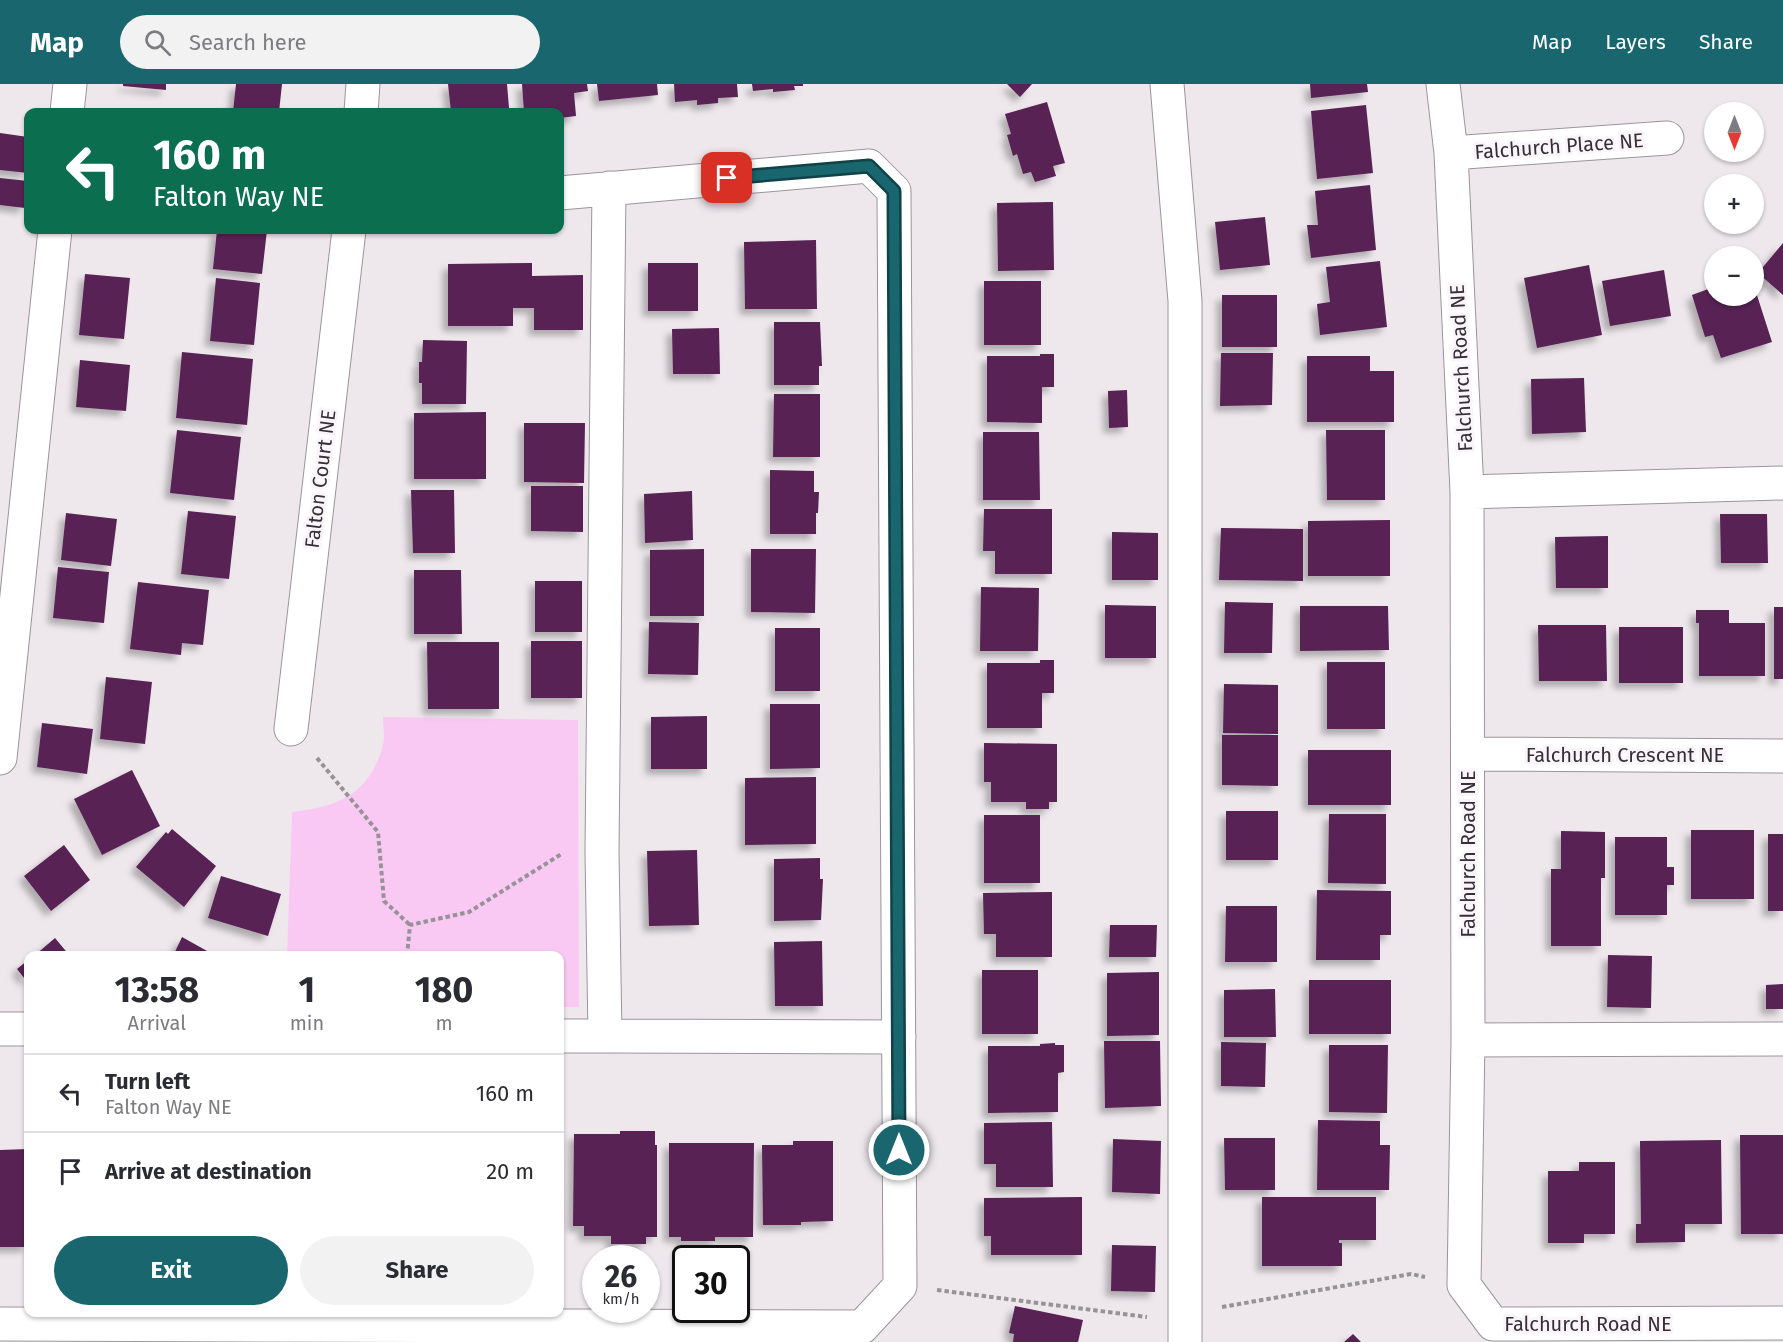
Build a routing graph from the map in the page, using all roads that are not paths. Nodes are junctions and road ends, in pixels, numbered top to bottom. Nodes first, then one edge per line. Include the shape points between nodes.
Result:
1 (70, 84) edge
2 (363, 84) edge
3 (1167, 84) edge
4 (1443, 84) edge
5 (67, 108) edge
6 (361, 108) edge
7 (1667, 138) dead end
8 (1451, 153) junction
9 (609, 188) junction
10 (564, 193) edge
11 (55, 234) edge
12 (350, 234) edge
13 (1783, 483) edge
14 (1467, 492) junction
15 (291, 729) road end
16 (1468, 754) junction
17 (1783, 756) edge
18 (0, 758) edge
19 (0, 1029) edge
20 (24, 1029) edge
21 (564, 1036) edge
22 (605, 1036) junction
23 (899, 1037) junction
24 (1783, 1039) edge
25 (1468, 1040) junction
26 (1783, 1323) edge
27 (0, 1324) edge
28 (1185, 1342) edge

1 - 5 street
2 - 6 street
3 - 28 street via 1185,301
4 - 8 street, Falchurch Road NE
7 - 8 street, Falchurch Place NE
8 - 14 street, Falchurch Road NE
9 - 10 street
9 - 22 street via 602,852
9 - 23 street via 869,166 894,191
11 - 18 street
12 - 15 street, Falton Court NE
13 - 14 street
14 - 16 street, Falchurch Road NE
16 - 17 street, Falchurch Crescent NE
16 - 25 street, Falchurch Road NE
19 - 20 street
21 - 22 street
22 - 23 street
23 - 27 street via 900,1286 862,1327
24 - 25 street
25 - 26 street, Falchurch Road NE via 1464,1285 1493,1324

